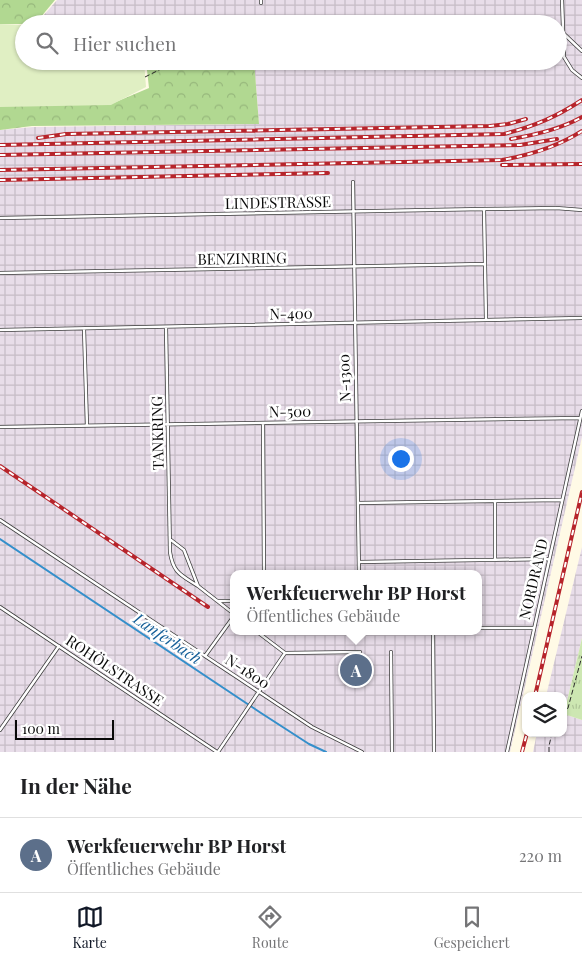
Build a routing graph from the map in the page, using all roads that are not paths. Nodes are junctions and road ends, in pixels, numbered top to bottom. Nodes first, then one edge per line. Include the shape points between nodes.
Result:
1 (562, 0) edge
2 (562, 15) edge
3 (567, 38) edge
4 (582, 51) edge
5 (567, 62) edge
6 (582, 78) edge
7 (353, 182) dead end
8 (484, 210) junction
9 (582, 210) edge
10 (353, 212) junction
11 (0, 218) edge
12 (484, 264) junction
13 (354, 267) junction
14 (0, 274) edge
15 (582, 318) edge
16 (486, 320) junction
17 (354, 323) junction
18 (166, 327) junction
19 (84, 329) junction
20 (0, 330) edge
21 (582, 410) edge
22 (580, 418) junction
23 (357, 422) junction
24 (263, 423) junction
25 (168, 425) junction
26 (87, 426) junction
27 (0, 427) edge
28 (562, 500) junction
29 (495, 501) junction
30 (358, 503) junction
31 (0, 520) edge
32 (170, 539) junction
33 (548, 559) junction
34 (495, 560) junction
35 (359, 562) junction
36 (264, 570) edge
37 (359, 570) edge
38 (198, 586) junction
39 (216, 601) junction
40 (230, 601) edge
41 (0, 607) edge
42 (230, 612) edge
43 (230, 621) edge
44 (482, 628) edge
45 (533, 628) junction
46 (261, 635) edge
47 (433, 635) edge
48 (58, 646) junction
49 (360, 652) dead end
50 (391, 652) dead end
51 (285, 653) junction
52 (205, 656) junction
53 (258, 691) junction
54 (0, 730) edge
55 (218, 752) edge
56 (362, 752) edge
57 (392, 752) edge
58 (434, 752) edge
59 (506, 752) edge

1 - 2 lane
3 - 4 lane
5 - 6 lane
7 - 10 lane, N-1300
8 - 9 lane, LINDESTRASSE
8 - 10 lane, LINDESTRASSE
8 - 12 lane
10 - 11 lane, LINDESTRASSE
10 - 13 lane, N-1300
12 - 13 lane, BENZINRING
12 - 16 lane
13 - 14 lane, BENZINRING
13 - 17 lane, N-1300
15 - 16 lane, N-400
16 - 17 lane, N-400
17 - 18 lane, N-400
17 - 23 lane, N-1300
18 - 19 lane, N-400
18 - 25 lane, TANKRING
19 - 20 lane, N-400
19 - 26 lane
21 - 22 lane, NORDRAND
22 - 23 lane, N-500
22 - 28 lane, NORDRAND
23 - 24 lane, N-500
23 - 30 lane, N-1300
24 - 25 lane, N-500
24 - 36 lane
25 - 26 lane, N-500
25 - 32 lane, TANKRING
26 - 27 lane, N-500
28 - 29 lane
28 - 33 lane, NORDRAND
29 - 30 lane
29 - 34 lane
30 - 35 lane, N-1300
31 - 52 lane, N-1800
32 - 38 lane, TANKRING via 184,550
32 - 38 lane, TANKRING via 171,563 176,572
33 - 34 lane
33 - 45 lane, NORDRAND
34 - 35 lane
35 - 37 lane, N-1300
38 - 39 lane, TANKRING
39 - 40 lane
39 - 42 lane, TANKRING
41 - 48 lane, ROHÖLSTRASSE
43 - 52 lane
44 - 45 lane
45 - 59 lane, NORDRAND
46 - 51 lane
47 - 58 lane
48 - 54 lane
48 - 55 lane, ROHÖLSTRASSE
49 - 51 lane
50 - 57 lane
51 - 53 lane
52 - 53 lane, N-1800
53 - 55 lane
53 - 56 lane, N-1800 via 312,726

